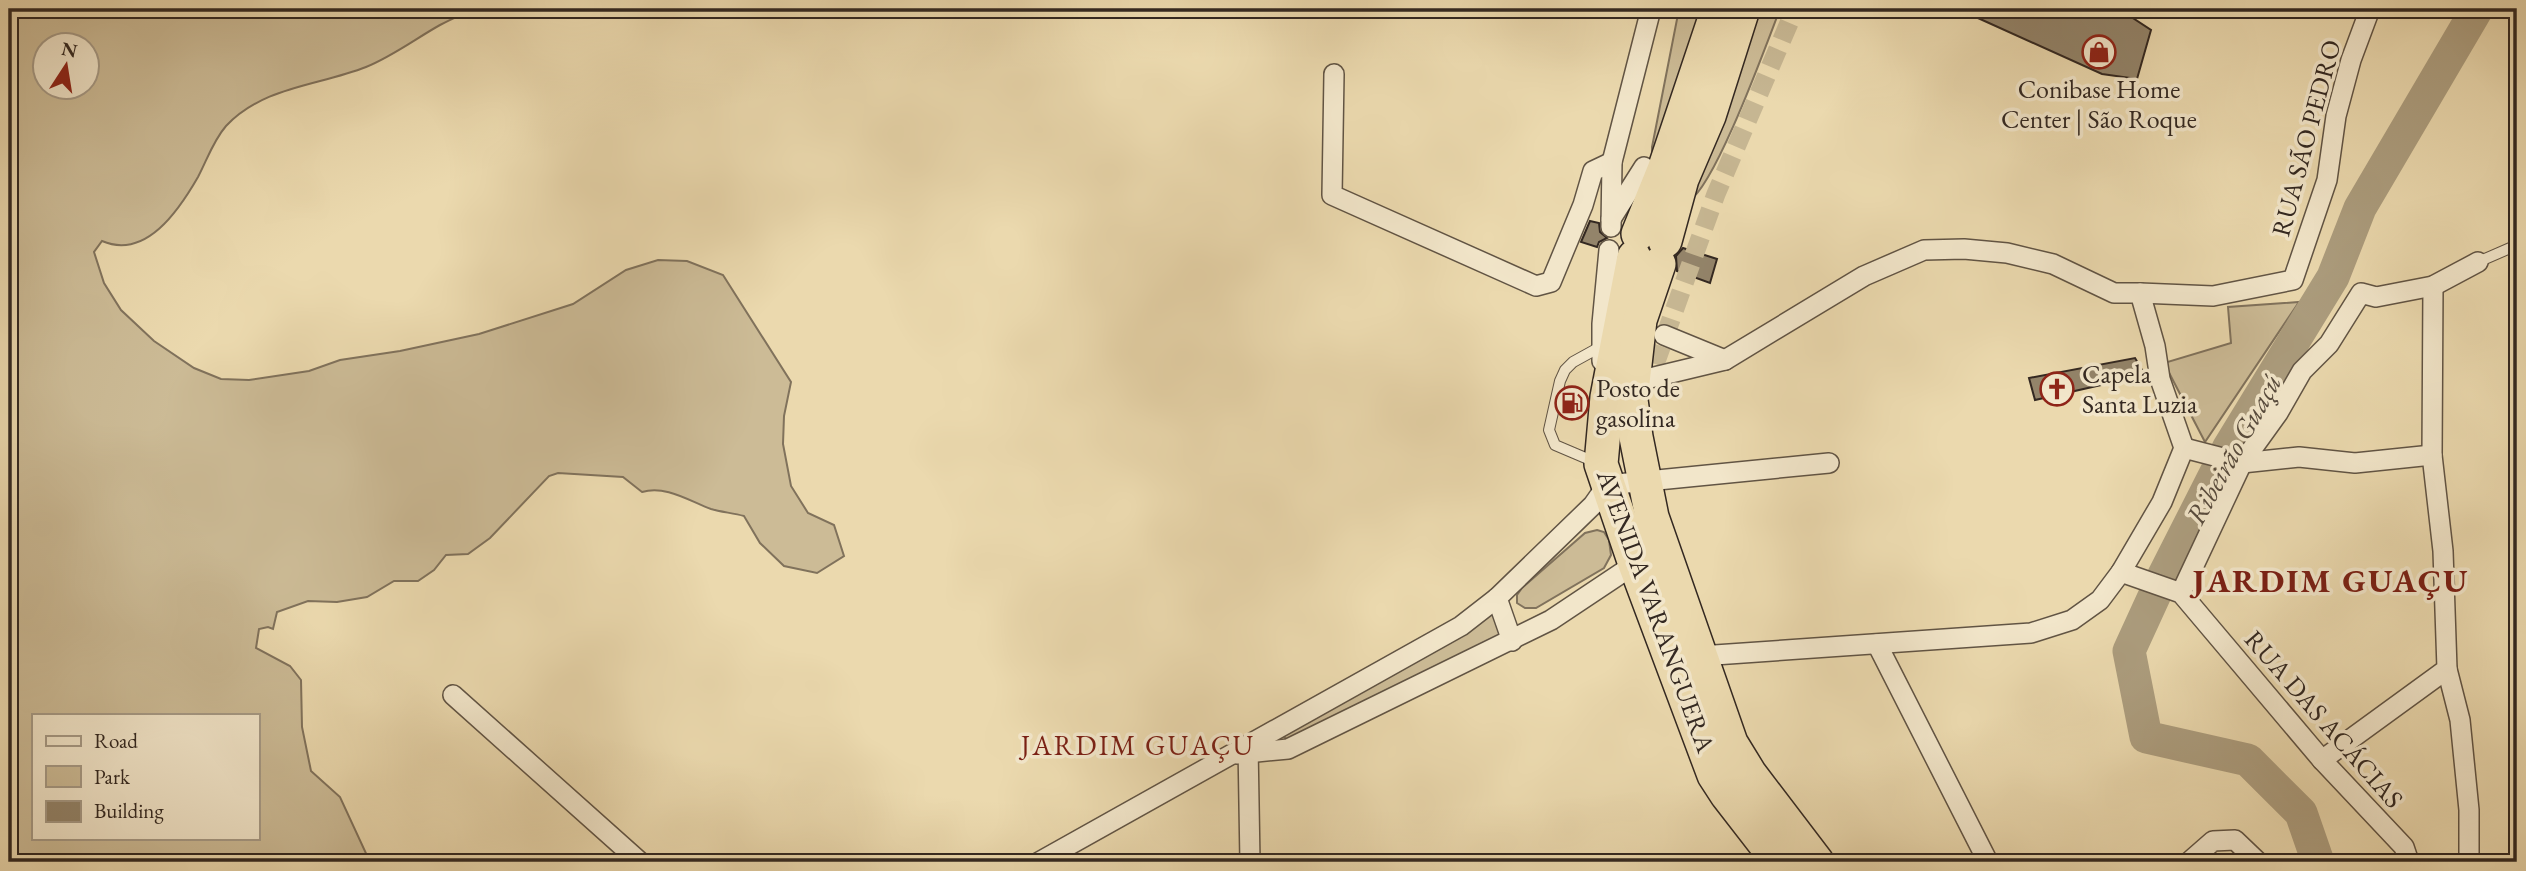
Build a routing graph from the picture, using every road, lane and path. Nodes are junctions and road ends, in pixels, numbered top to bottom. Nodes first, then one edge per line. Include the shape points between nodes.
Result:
1 (1651, 9) edge
2 (1718, 9) edge
3 (1743, 9) edge
4 (2370, 9) edge
5 (1334, 74) dead end
6 (1612, 162) junction
7 (1654, 169) junction
8 (1633, 242) junction
9 (2517, 245) edge
10 (2478, 262) joint
11 (2433, 286) junction
12 (2140, 293) junction
13 (1664, 335) dead end
14 (1602, 345) junction
15 (1726, 360) junction
16 (1650, 378) dead end
17 (1607, 397) junction
18 (2184, 448) junction
19 (2432, 455) junction
20 (2237, 462) junction
21 (1829, 463) dead end
22 (1604, 474) junction
23 (1645, 481) junction
24 (1650, 559) junction
25 (2121, 572) junction
26 (2173, 590) junction
27 (1497, 598) junction
28 (1512, 641) junction
29 (1877, 644) junction
30 (1700, 656) junction
31 (2447, 668) junction
32 (453, 695) dead end
33 (1249, 749) junction
34 (2322, 760) junction
35 (640, 862) edge
36 (1039, 862) edge
37 (1250, 862) edge
38 (1779, 862) edge
39 (1817, 862) edge
40 (1988, 862) edge
41 (2189, 862) edge
42 (2258, 862) edge
43 (2409, 862) edge
44 (2469, 862) edge

1 - 6 street
2 - 7 highway
3 - 8 highway via 1709,116 1682,179
4 - 12 street, RUA SÃO PEDRO via 2336,116 2327,180 2293,280 2214,296
5 - 6 street via 1332,195 1536,286 1551,282 1593,171
6 - 7 street
6 - 8 street
7 - 8 highway
8 - 14 street via 1602,324
8 - 17 highway, AVENIDA VARANGUERA
8 - 23 highway, AVENIDA VARANGUERA via 1640,320 1631,400
9 - 10 lane
10 - 11 street
11 - 19 street
11 - 20 street via 2376,297 2361,293 2329,344 2302,371 2278,413
12 - 15 street via 2114,293 2053,264 2007,253 1924,250 1864,276
12 - 18 street via 2160,379
13 - 15 street
14 - 17 street
14 - 22 lane via 1565,370 1549,430 1555,445
15 - 16 street
17 - 22 highway, AVENIDA VARANGUERA
18 - 20 street
18 - 25 street via 2162,502
19 - 20 street via 2355,463 2299,457
19 - 31 street via 2443,551
20 - 26 street
21 - 23 street
22 - 23 street
22 - 24 highway, AVENIDA VARANGUERA
22 - 27 street via 1593,505
23 - 24 highway, AVENIDA VARANGUERA via 1652,517
24 - 28 street
24 - 30 highway, AVENIDA VARANGUERA
24 - 38 highway, AVENIDA VARANGUERA via 1714,775
25 - 26 street, RUA DAS ACÁCIAS
25 - 29 street via 2100,600 2072,620 2031,633
26 - 34 street, RUA DAS ACÁCIAS
27 - 28 street
27 - 33 street via 1461,626
28 - 33 street via 1288,749
29 - 30 street
29 - 40 street
30 - 39 highway, AVENIDA VARANGUERA via 1731,743
31 - 34 street
31 - 44 street via 2460,720
32 - 35 street
33 - 36 street via 1229,755
33 - 37 street
34 - 43 street, RUA DAS ACÁCIAS via 2404,847
41 - 42 street via 2213,841 2235,840

